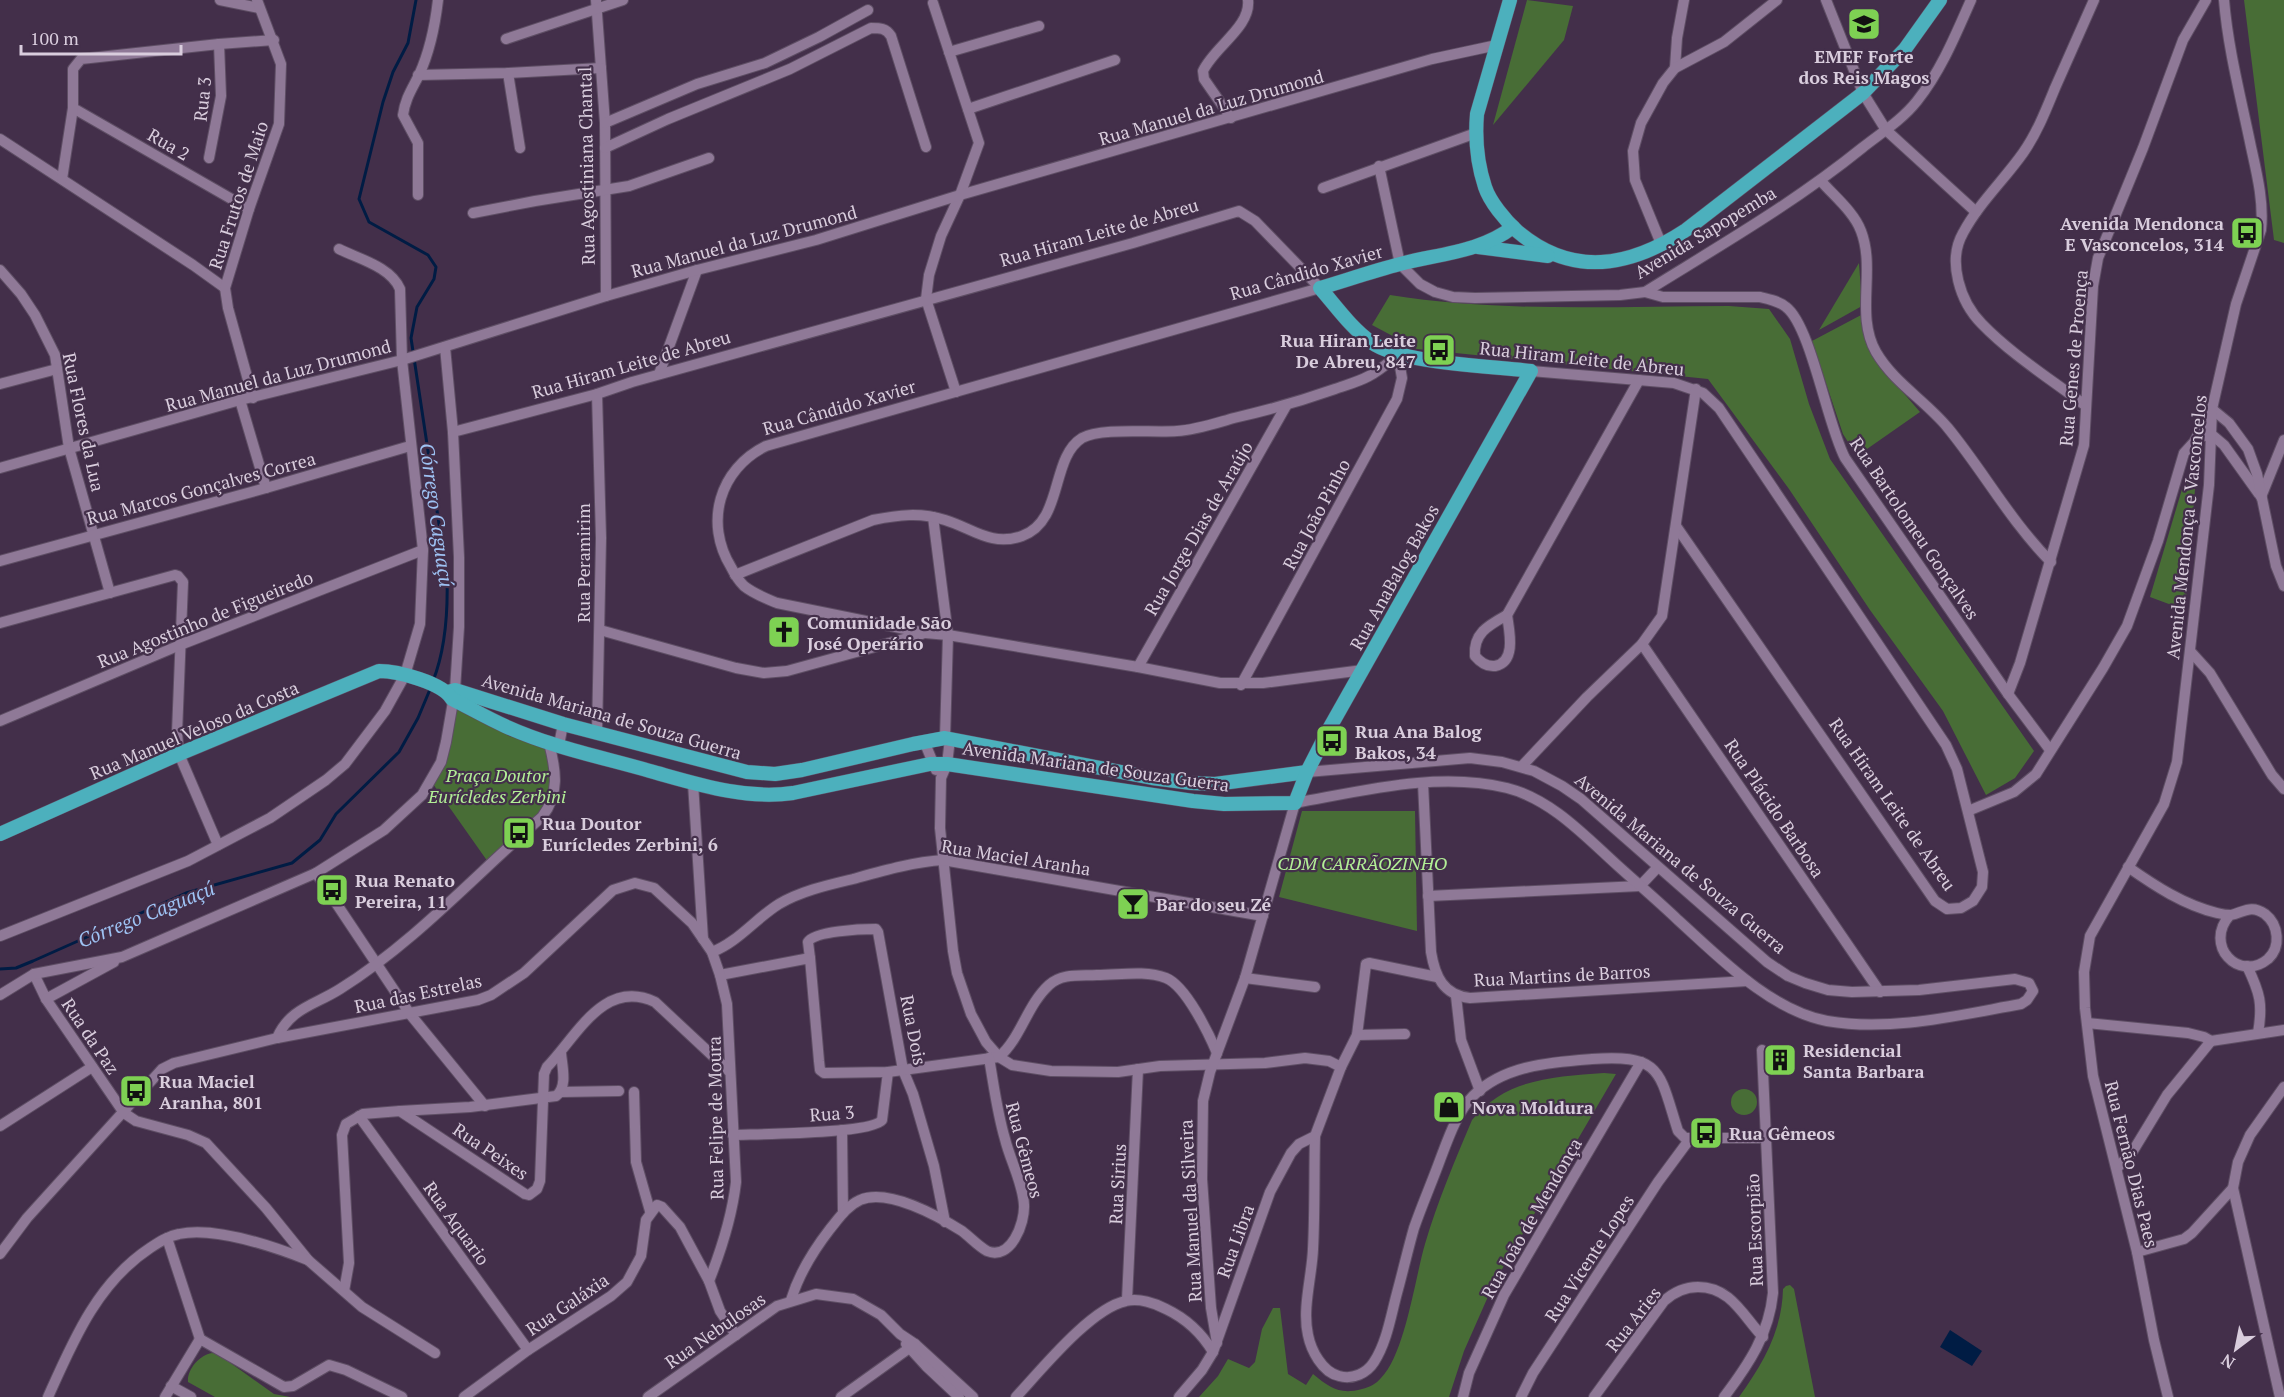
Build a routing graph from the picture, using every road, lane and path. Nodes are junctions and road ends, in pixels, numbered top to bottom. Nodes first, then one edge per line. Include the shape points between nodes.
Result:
1 (220, 0) edge
2 (438, 0) edge
3 (623, 0) edge
4 (1248, 0) edge
5 (1510, 0) edge
6 (1684, 0) edge
7 (1777, 0) edge
8 (1826, 0) edge
9 (1940, 0) edge
10 (1971, 0) edge
11 (2094, 0) edge
12 (2206, 0) edge
13 (2224, 0) edge
14 (933, 3) dead end
15 (258, 4) edge
16 (596, 4) edge
17 (868, 10) dead end
18 (1039, 26) dead end
19 (507, 39) dead end
20 (274, 40) junction
21 (219, 44) junction
22 (1497, 45) junction
23 (949, 52) junction
24 (1115, 60) dead end
25 (601, 68) junction
26 (1675, 68) junction
27 (508, 74) junction
28 (418, 75) junction
29 (1863, 93) junction
30 (74, 108) junction
31 (968, 109) junction
32 (1231, 118) junction
33 (605, 123) junction
34 (1886, 129) junction
35 (1476, 133) junction
36 (0, 140) edge
37 (926, 147) dead end
38 (519, 148) dead end
39 (605, 148) junction
40 (209, 158) dead end
41 (709, 158) dead end
42 (1379, 166) junction
43 (62, 178) junction
44 (1821, 181) junction
45 (1323, 188) dead end
46 (605, 189) junction
47 (418, 195) dead end
48 (960, 195) junction
49 (249, 208) junction
50 (1976, 212) junction
51 (473, 213) dead end
52 (1513, 227) junction
53 (1662, 246) junction
54 (1476, 247) junction
55 (339, 249) dead end
56 (1559, 257) junction
57 (1400, 264) junction
58 (0, 270) edge
59 (697, 270) junction
60 (225, 288) junction
61 (1320, 288) junction
62 (1645, 292) junction
63 (606, 296) junction
64 (926, 299) junction
65 (445, 347) junction
66 (1398, 355) junction
67 (406, 358) junction
68 (57, 369) junction
69 (1531, 371) junction
70 (659, 374) junction
71 (1639, 380) junction
72 (0, 384) edge
73 (1696, 389) junction
74 (956, 392) junction
75 (597, 394) junction
76 (253, 398) junction
77 (240, 400) junction
78 (1286, 406) junction
79 (2086, 406) junction
80 (2212, 409) junction
81 (453, 432) junction
82 (2211, 434) junction
83 (2284, 440) edge
84 (2194, 442) junction
85 (410, 446) junction
86 (69, 448) junction
87 (0, 468) edge
88 (266, 488) junction
89 (2261, 497) junction
90 (933, 517) junction
91 (1676, 526) junction
92 (93, 534) junction
93 (423, 550) junction
94 (0, 561) edge
95 (2051, 562) junction
96 (735, 575) junction
97 (2284, 586) edge
98 (110, 593) junction
99 (1507, 615) junction
100 (0, 623) edge
101 (600, 630) junction
102 (925, 633) junction
103 (948, 634) junction
104 (1642, 644) junction
105 (180, 645) junction
106 (2191, 652) junction
107 (1138, 667) junction
108 (1363, 670) junction
109 (408, 675) junction
110 (1241, 685) junction
111 (449, 692) junction
112 (2008, 694) junction
113 (0, 721) edge
114 (563, 726) junction
115 (597, 733) junction
116 (947, 739) junction
117 (924, 741) junction
118 (556, 744) junction
119 (2050, 750) junction
120 (179, 754) junction
121 (932, 764) junction
122 (947, 764) junction
123 (1522, 766) junction
124 (1307, 772) junction
125 (941, 778) junction
126 (693, 783) junction
127 (1422, 783) junction
128 (2284, 789) edge
129 (1295, 803) junction
130 (1968, 811) junction
131 (0, 834) edge
132 (218, 845) junction
133 (943, 860) junction
134 (2128, 867) junction
135 (1658, 868) junction
136 (316, 873) junction
137 (1640, 886) junction
138 (1428, 896) junction
139 (2230, 915) junction
140 (1263, 916) junction
141 (0, 936) edge
142 (2090, 936) joint
143 (703, 939) junction
144 (712, 952) junction
145 (123, 957) junction
146 (810, 958) junction
147 (377, 964) junction
148 (2247, 966) junction
149 (34, 974) junction
150 (720, 975) junction
151 (1437, 977) junction
152 (1245, 978) junction
153 (1747, 981) junction
154 (1315, 987) dead end
155 (1880, 992) junction
156 (0, 995) edge
157 (1456, 996) junction
158 (46, 999) junction
159 (410, 1014) junction
160 (2087, 1023) junction
161 (2284, 1030) edge
162 (2258, 1033) junction
163 (1405, 1034) dead end
164 (1357, 1035) junction
165 (277, 1038) junction
166 (2211, 1041) junction
167 (1762, 1050) dead end
168 (561, 1053) junction
169 (994, 1058) junction
170 (1215, 1058) junction
171 (1641, 1062) junction
172 (92, 1066) junction
173 (1341, 1067) junction
174 (1138, 1069) junction
175 (903, 1070) junction
176 (888, 1071) junction
177 (730, 1072) junction
178 (2284, 1087) edge
179 (619, 1091) dead end
180 (1480, 1091) junction
181 (561, 1092) junction
182 (634, 1092) dead end
183 (543, 1097) junction
184 (485, 1106) junction
185 (400, 1111) junction
186 (124, 1113) junction
187 (359, 1116) junction
188 (0, 1126) edge
189 (842, 1130) junction
190 (733, 1135) junction
191 (1315, 1136) junction
192 (1766, 1138) junction
193 (1689, 1140) junction
194 (2117, 1168) junction
195 (2233, 1188) junction
196 (650, 1211) junction
197 (843, 1213) junction
198 (945, 1222) junction
199 (166, 1238) junction
200 (1, 1248) edge
201 (2138, 1252) junction
202 (308, 1260) junction
203 (709, 1281) junction
204 (344, 1291) junction
205 (791, 1300) junction
206 (1127, 1300) junction
207 (736, 1335) junction
208 (1762, 1337) junction
209 (200, 1339) junction
210 (912, 1346) junction
211 (1215, 1347) junction
212 (528, 1350) junction
213 (435, 1353) dead end
214 (171, 1386) junction
215 (48, 1397) edge
216 (165, 1397) edge
217 (191, 1397) edge
218 (402, 1397) edge
219 (464, 1397) edge
220 (648, 1397) edge
221 (842, 1397) edge
222 (959, 1397) edge
223 (973, 1397) edge
224 (1016, 1397) edge
225 (1179, 1397) edge
226 (1463, 1397) edge
227 (1521, 1397) edge
228 (1594, 1397) edge
229 (1725, 1397) edge
230 (2168, 1397) edge
231 (2280, 1397) edge

1 - 15 street, Rua Frutos de Maio
2 - 28 street via 430,43
3 - 16 street
4 - 32 street via 1247,15 1203,71 1204,79
5 - 22 main road, Avenida Sapopemba
6 - 26 street
7 - 26 street via 1724,42
8 - 29 street
9 - 29 main road, Avenida Sapopemba via 1905,49
10 - 34 street, Avenida Sapopemba via 1953,41 1923,91 1901,118
11 - 50 street via 2036,132
12 - 79 street, Rua Genes de Proença via 2183,40 2098,258
13 - 80 street, Avenida Mendonça e Vasconcelos via 2262,217 2236,304
14 - 23 street
15 - 20 street, Rua Frutos de Maio
16 - 19 street
16 - 25 street, Rua Agostiniana Chantal
17 - 33 street via 765,63 697,84
18 - 23 street
20 - 21 street
20 - 49 street, Rua Frutos de Maio via 282,64 279,124
21 - 30 street via 86,58 73,69
21 - 40 street, Rua 3 via 221,96
22 - 32 street, Rua Manuel da Luz Drumond
22 - 35 main road, Avenida Sapopemba via 1477,114
23 - 31 street
24 - 31 street
25 - 27 street
25 - 33 street, Rua Agostiniana Chantal
26 - 53 street via 1641,123 1633,151 1635,180
27 - 28 street
27 - 38 street
28 - 47 street via 403,115 418,143
29 - 34 street
29 - 53 main road, Avenida Sapopemba
30 - 43 street
30 - 49 street, Rua 2
31 - 48 street via 979,143
32 - 48 street, Rua Manuel da Luz Drumond
33 - 39 street, Rua Agostiniana Chantal
34 - 44 street, Avenida Sapopemba
34 - 50 street
35 - 42 street
35 - 52 main road, Avenida Sapopemba via 1485,189
36 - 43 street
37 - 39 street via 891,36 888,31 871,28 790,69
39 - 46 street, Rua Agostiniana Chantal
41 - 46 street via 641,183
42 - 45 street
42 - 57 street
43 - 60 street
44 - 62 street, Avenida Sapopemba
44 - 95 street via 1854,219 1863,238 1866,326 1876,352 1948,428 2025,534
46 - 51 street
46 - 63 street, Rua Agostiniana Chantal
48 - 59 street, Rua Manuel da Luz Drumond via 816,240
48 - 64 street via 941,236
49 - 60 street, Rua Frutos de Maio
50 - 79 street via 1956,248 1955,266 1972,311 2000,341
52 - 54 main road, Rua Cândido Xavier
52 - 56 main road, Avenida Sapopemba via 1535,245
53 - 56 main road, Avenida Sapopemba via 1616,261 1580,262
54 - 56 main road
54 - 57 main road, Rua Cândido Xavier
55 - 67 street via 397,280
57 - 61 main road, Rua Cândido Xavier
57 - 62 street, Avenida Sapopemba via 1420,284 1453,297
58 - 68 street, Rua Flores da Lua via 35,315 55,355
59 - 63 street, Rua Manuel da Luz Drumond
59 - 70 street
60 - 76 street
61 - 64 street, Rua Hiram Leite de Abreu via 1255,221 1239,211
61 - 66 main road, Rua Hiram Leite de Abreu via 1362,334 1385,351
61 - 74 street, Rua Cândido Xavier
62 - 112 street, Rua Bartolomeu Gonçalves via 1663,297 1760,297 1775,300 1796,318 1845,458
63 - 65 street, Rua Manuel da Luz Drumond
64 - 70 street, Rua Hiram Leite de Abreu
64 - 74 street
65 - 67 street, Rua Manuel da Luz Drumond
65 - 81 street
66 - 69 main road, Rua Hiram Leite de Abreu
66 - 78 street via 1369,376
66 - 110 street, Rua João Pinho via 1402,378 1397,399
67 - 76 street, Rua Manuel da Luz Drumond
67 - 85 street
68 - 72 street
68 - 86 street, Rua Flores da Lua
69 - 71 street, Rua Hiram Leite de Abreu
69 - 108 main road, Rua AnaBalog Bakos
70 - 75 street, Rua Hiram Leite de Abreu
71 - 73 street, Rua Hiram Leite de Abreu
71 - 99 street
73 - 91 street
73 - 130 street, Rua Hiram Leite de Abreu via 1719,408 1946,745
74 - 96 street, Rua Cândido Xavier via 766,446 750,454 734,470 725,488 716,522 723,554
75 - 81 street, Rua Hiram Leite de Abreu
75 - 101 street, Rua Peramirim
76 - 77 street, Rua Manuel da Luz Drumond
77 - 86 street, Rua Manuel da Luz Drumond
77 - 88 street
78 - 90 street via 1188,430 1094,434 1083,438 1066,459 1049,509 1039,525 1024,536 990,538
78 - 107 street, Rua Jorge Dias de Araújo
79 - 95 street, Rua Genes de Proença via 2084,445
80 - 82 street, Avenida Mendonça e Vasconcelos
80 - 84 street
80 - 89 street via 2229,423 2247,449
81 - 111 street via 460,596
82 - 84 street
82 - 89 street via 2224,445
82 - 106 street, Avenida Mendonça e Vasconcelos
83 - 89 street
84 - 119 street via 2184,453 2127,626
85 - 88 street, Rua Marcos Gonçalves Correa
85 - 93 street
86 - 87 street, Rua Manuel da Luz Drumond
86 - 92 street, Rua Flores da Lua
88 - 92 street, Rua Marcos Gonçalves Correa
89 - 97 street
90 - 96 street via 897,515 873,520
90 - 103 street
91 - 104 street via 1662,616
91 - 130 street, Rua Hiram Leite de Abreu via 1935,901 1947,909 1961,908 1973,901 1982,887 1983,872
92 - 94 street, Rua Marcos Gonçalves Correa
92 - 98 street, Rua Flores da Lua
93 - 105 street, Rua Agostinho de Figueiredo
93 - 109 street via 420,624
95 - 112 street, Rua Genes de Proença
96 - 102 street, Rua Cândido Xavier via 759,596 777,603
98 - 100 street
98 - 105 street via 178,576 183,582
99 - 99 street via 1509,653 1501,663 1486,665 1475,656 1476,639
101 - 102 street via 736,668 764,672 787,671
101 - 115 street, Rua Peramirim
102 - 103 street, Rua Cândido Xavier
103 - 107 street, Rua Cândido Xavier
103 - 116 street
104 - 123 street
104 - 155 street, Rua Plácido Barbosa
105 - 113 street, Rua Agostinho de Figueiredo
105 - 120 street
106 - 128 street via 2210,673
106 - 134 street, Avenida Mendonça e Vasconcelos via 2171,785
107 - 110 street, Rua Cândido Xavier
108 - 110 street, Rua Cândido Xavier
108 - 124 main road, Rua AnaBalog Bakos
109 - 111 main road, Rua Manuel Veloso da Costa
109 - 120 main road, Rua Manuel Veloso da Costa via 374,672
109 - 132 street via 345,764 270,818
111 - 114 main road, Avenida Mariana de Souza Guerra
111 - 118 main road, Avenida Mariana de Souza Guerra via 504,726
111 - 136 street via 441,762 422,795 384,830
112 - 119 street, Rua Bartolomeu Gonçalves
114 - 115 main road, Avenida Mariana de Souza Guerra
114 - 118 street
115 - 117 main road, Avenida Mariana de Souza Guerra via 736,770 775,774
116 - 117 main road, Avenida Mariana de Souza Guerra
116 - 122 street
116 - 124 main road, Avenida Mariana de Souza Guerra via 1191,783 1215,784
117 - 121 street
118 - 126 main road, Avenida Mariana de Souza Guerra
118 - 147 street via 555,789 542,817
119 - 130 street via 2026,784
120 - 131 main road, Rua Manuel Veloso da Costa
120 - 132 street
121 - 122 main road, Avenida Mariana de Souza Guerra
121 - 125 street
121 - 126 main road, Avenida Mariana de Souza Guerra via 772,796
122 - 125 street
122 - 129 main road, Avenida Mariana de Souza Guerra via 1193,801
123 - 124 street, Avenida Mariana de Souza Guerra via 1470,758
123 - 135 street, Avenida Mariana de Souza Guerra via 1581,799
124 - 129 main road, Rua AnaBalog Bakos
125 - 133 street
126 - 143 street
127 - 129 street, Avenida Mariana de Souza Guerra
127 - 137 street, Avenida Mariana de Souza Guerra via 1477,783 1536,799 1581,832
127 - 138 street
129 - 140 street, Rua Manuel da Silveira
132 - 141 street via 188,861
133 - 140 street, Rua Maciel Aranha
133 - 144 street, Rua Maciel Aranha via 873,873 794,897 757,920 731,943
133 - 169 street via 957,973 971,1014
134 - 139 street via 2178,898
134 - 142 street, Avenida Mendonça e Vasconcelos
135 - 137 street
135 - 155 street, Avenida Mariana de Souza Guerra via 1788,976 1828,990
136 - 145 street
136 - 147 street
137 - 138 street
137 - 153 street, Avenida Mariana de Souza Guerra
138 - 151 street via 1431,952
139 - 148 street via 2220,929 2221,946 2231,960
139 - 148 street via 2253,909 2273,923 2277,935 2269,957
140 - 152 street, Rua Manuel da Silveira
142 - 160 street, Rua Fernão Dias Paes via 2084,972
143 - 144 street, Rua das Estrelas
143 - 159 street, Rua das Estrelas via 692,923 654,888 628,884 613,890 524,973 491,995
144 - 150 street, Rua Felipe de Moura
145 - 149 street
145 - 158 street
146 - 150 street
146 - 175 street, Rua Dois via 808,942 813,936 877,930
146 - 176 street via 822,1072
147 - 159 street
147 - 165 street via 288,1019
148 - 162 street via 2261,1002
149 - 156 street
149 - 158 street, Rua da Paz
150 - 177 street, Rua Felipe de Moura via 728,1004
151 - 157 street, Rua Martins de Barros
151 - 164 street via 1366,965
152 - 154 street
152 - 170 street, Rua Manuel da Silveira
153 - 155 street, Avenida Mariana de Souza Guerra via 1805,1014 1828,1021 1859,1023 1901,1023 2011,1006 2027,1000 2033,991 2029,983 2015,979
153 - 157 street, Rua Martins de Barros
157 - 180 street via 1461,1040
158 - 172 street, Rua da Paz
159 - 165 street, Rua das Estrelas
159 - 184 street
160 - 166 street via 2188,1033
160 - 194 street, Rua Fernão Dias Paes via 2092,1076
161 - 162 street
162 - 166 street
163 - 164 street
164 - 173 street
165 - 186 street, Rua das Estrelas via 174,1063 151,1079
166 - 194 street via 2167,1095 2133,1151
167 - 192 street, Rua Escorpião
168 - 177 street, Rua Peixes via 602,1006 621,996 637,996 663,1008
168 - 181 street
168 - 183 street, Rua Peixes via 544,1074
169 - 170 street via 1004,1053 1040,994 1056,980 1070,976 1150,974 1172,981 1190,1004 1212,1041
169 - 174 street via 1051,1071
169 - 175 street
169 - 198 street, Rua Gêmeos via 994,1097 1024,1202 1022,1221 1008,1247 996,1252 987,1251
170 - 173 street via 1265,1063 1305,1058
170 - 174 street
170 - 211 street, Rua Manuel da Silveira via 1206,1083 1201,1141
171 - 180 street via 1602,1059 1534,1065
171 - 193 street via 1658,1074 1678,1131
171 - 226 street, Rua João de Mendonça via 1504,1294 1469,1373
172 - 186 street, Rua da Paz
172 - 188 street
173 - 191 street
174 - 206 street, Rua Sirius
175 - 176 street
175 - 198 street, Rua Dois via 934,1166
176 - 189 street, Rua 3 via 880,1124
177 - 190 street, Rua Felipe de Moura
178 - 195 street via 2250,1135 2238,1162
179 - 181 street
180 - 191 street via 1458,1118 1415,1226 1380,1350 1358,1376 1330,1372 1318,1359 1308,1335
181 - 183 street
182 - 196 street via 636,1162
183 - 184 street
183 - 185 street, Rua Peixes via 540,1181 529,1195
184 - 185 street
185 - 187 street
186 - 200 street, Rua das Estrelas
186 - 202 street via 142,1123 206,1143
187 - 204 street via 346,1124 342,1135 350,1263
187 - 212 street, Rua Aquario
189 - 190 street, Rua 3
189 - 197 street
190 - 203 street, Rua Felipe de Moura via 733,1210
191 - 211 street, Rua Libra via 1291,1153 1270,1192
192 - 193 street
192 - 208 street, Rua Escorpião via 1773,1293
193 - 227 street, Rua Vicente Lopes via 1533,1373
194 - 201 street, Rua Fernão Dias Paes
195 - 201 street via 2184,1239
195 - 231 street
196 - 203 street via 657,1205 673,1217
196 - 212 street, Rua Galáxia via 641,1256 627,1282
197 - 198 street, Rua Gêmeos via 857,1201 881,1197 897,1200
197 - 205 street, Rua Gêmeos via 808,1258
199 - 202 street via 181,1233 216,1235 272,1247
199 - 209 street
199 - 215 street via 138,1256 106,1288 85,1318
201 - 230 street, Rua Fernão Dias Paes
202 - 204 street
203 - 207 street via 720,1311
204 - 213 street via 376,1317
205 - 207 street, Rua Nebulosas
205 - 210 street, Rua Nebulosas via 816,1293 853,1299 881,1315
206 - 211 street via 1141,1300 1173,1312
206 - 224 street via 1093,1318
207 - 220 street, Rua Nebulosas
208 - 228 street, Rua Aries via 1726,1294 1707,1287 1683,1289 1664,1301
208 - 229 street, Rua Escorpião
209 - 214 street
209 - 218 street via 285,1387 329,1365
210 - 221 street
210 - 222 street, Rua Nebulosas
210 - 223 street, Rua Nebulosas
211 - 225 street, Rua Libra
212 - 219 street, Rua Galáxia
214 - 216 street
214 - 217 street

